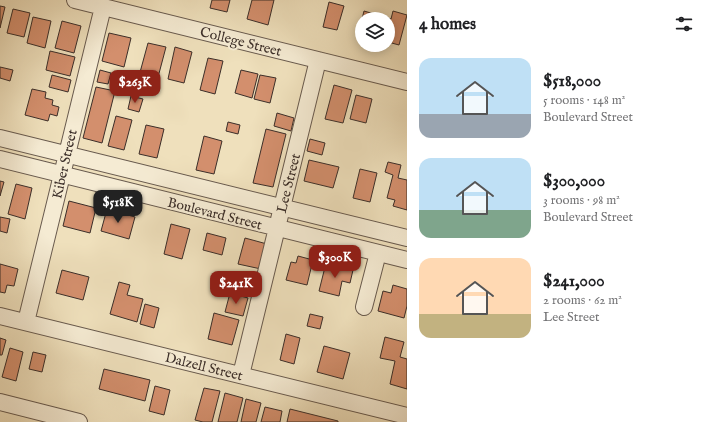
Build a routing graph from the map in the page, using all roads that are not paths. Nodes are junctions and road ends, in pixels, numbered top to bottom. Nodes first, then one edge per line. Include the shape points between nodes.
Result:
1 (75, 0) edge
2 (103, 7) junction
3 (318, 60) junction
4 (407, 82) edge
5 (0, 138) edge
6 (66, 155) junction
7 (0, 159) edge
8 (62, 175) junction
9 (282, 208) junction
10 (277, 228) junction
11 (407, 238) edge
12 (378, 253) junction
13 (407, 260) edge
14 (364, 307) dead end
15 (0, 316) edge
16 (26, 322) junction
17 (241, 375) junction
18 (0, 402) edge
19 (407, 416) edge
20 (79, 422) edge

1 - 2 street, College Street
2 - 3 street, College Street
2 - 6 street, Kiber Street
3 - 4 street, College Street
3 - 9 street, Lee Street
5 - 6 street, Boulevard Street
6 - 8 street, Kiber Street
6 - 9 street, Boulevard Street
7 - 8 street, Boulevard Street
8 - 10 street, Boulevard Street
8 - 16 street, Kiber Street
9 - 10 street, Lee Street
9 - 11 street, Boulevard Street
10 - 12 street, Boulevard Street
10 - 17 street, Lee Street
12 - 13 street, Boulevard Street
12 - 14 street
15 - 16 street, Dalzell Street
16 - 17 street, Dalzell Street
17 - 19 street, Dalzell Street
18 - 20 street

